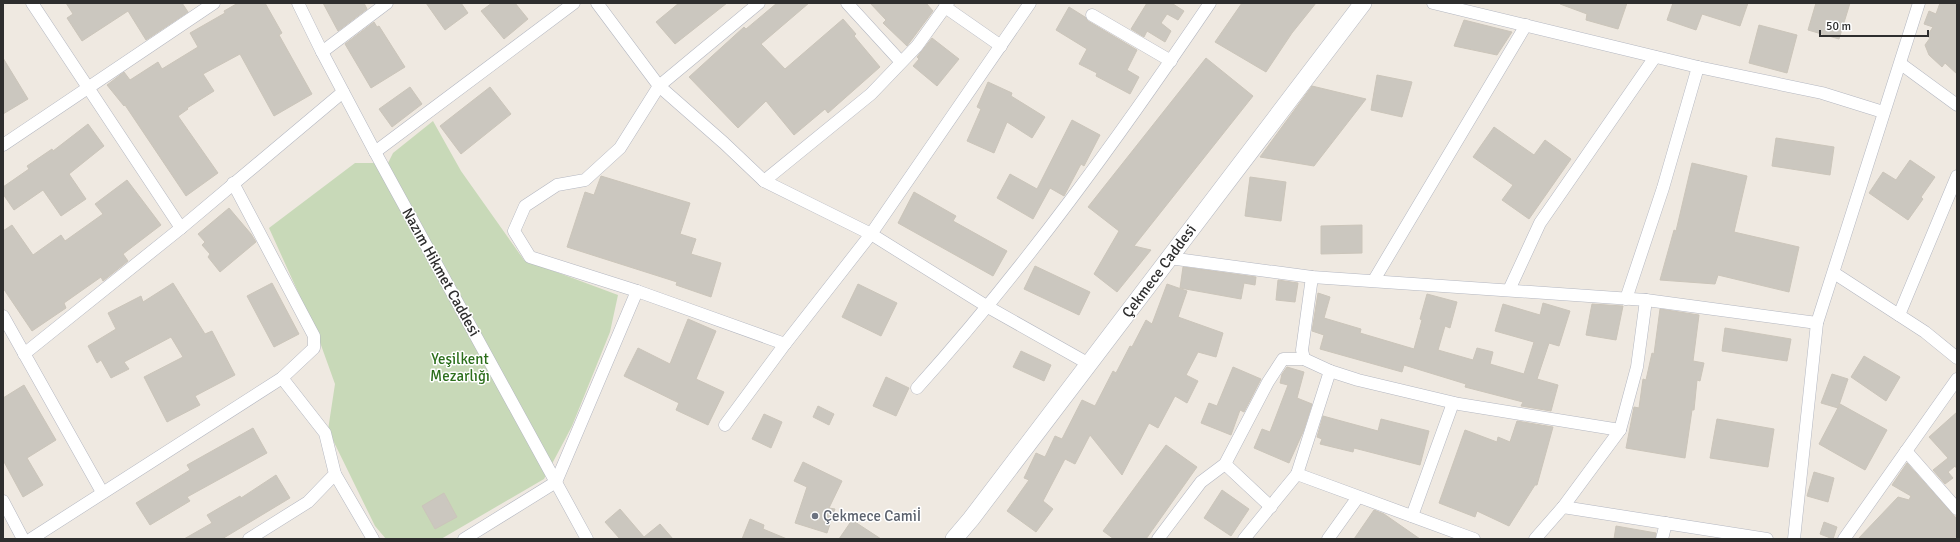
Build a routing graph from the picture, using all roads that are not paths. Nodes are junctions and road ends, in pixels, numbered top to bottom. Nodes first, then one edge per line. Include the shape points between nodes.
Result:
1 (32, 3) edge
2 (214, 3) edge
3 (298, 3) edge
4 (387, 3) edge
5 (574, 3) edge
6 (597, 3) edge
7 (759, 3) edge
8 (847, 3) edge
9 (1030, 3) edge
10 (1210, 3) edge
11 (1363, 3) edge
12 (1433, 3) edge
13 (1919, 3) edge
14 (947, 5) edge
15 (1092, 15) dead end
16 (1526, 25) junction
17 (1001, 46) junction
18 (322, 52) junction
19 (1655, 57) junction
20 (1171, 61) junction
21 (901, 62) junction
22 (1901, 64) junction
23 (1698, 67) junction
24 (659, 86) junction
25 (89, 88) junction
26 (343, 92) junction
27 (1957, 105) edge
28 (1883, 112) junction
29 (3, 145) edge
30 (375, 152) junction
31 (1957, 176) edge
32 (764, 181) junction
33 (234, 183) junction
34 (181, 228) junction
35 (872, 234) junction
36 (1168, 258) junction
37 (1834, 273) junction
38 (1312, 277) junction
39 (1374, 280) junction
40 (1509, 290) junction
41 (637, 291) junction
42 (1626, 299) junction
43 (1646, 300) junction
44 (988, 307) junction
45 (1899, 314) junction
46 (3, 316) edge
47 (1817, 323) junction
48 (786, 344) junction
49 (24, 354) junction
50 (1957, 358) edge
51 (1304, 359) junction
52 (1089, 364) junction
53 (1330, 371) junction
54 (282, 378) junction
55 (1957, 379) edge
56 (917, 388) dead end
57 (1453, 403) junction
58 (724, 425) dead end
59 (1620, 430) junction
60 (1906, 451) junction
61 (1225, 464) junction
62 (335, 474) junction
63 (1297, 474) junction
64 (556, 482) junction
65 (102, 492) junction
66 (1358, 497) junction
67 (3, 501) edge
68 (1271, 507) junction
69 (1563, 507) junction
70 (1957, 509) edge
71 (1412, 516) junction
72 (1666, 523) junction
73 (23, 539) edge
74 (32, 539) edge
75 (249, 539) edge
76 (373, 539) edge
77 (464, 539) edge
78 (587, 539) edge
79 (954, 539) edge
80 (1158, 539) edge
81 (1244, 539) edge
82 (1328, 539) edge
83 (1474, 539) edge
84 (1535, 539) edge
85 (1662, 539) edge
86 (1767, 539) edge
87 (1794, 539) edge
88 (1844, 539) edge

1 - 25 street
2 - 25 street
3 - 18 street, Nazım Hikmet Caddesi
4 - 18 street
5 - 30 street
6 - 24 street
7 - 24 street
8 - 21 street
9 - 17 street
10 - 20 street
11 - 36 main road, Çekmece Caddesi
12 - 16 street
13 - 22 street
14 - 17 street
14 - 21 street via 917,46
15 - 20 street
16 - 19 street
16 - 39 street
17 - 35 street
18 - 26 street, Nazım Hikmet Caddesi
19 - 23 street
19 - 40 street via 1540,223
20 - 44 street via 1073,199
21 - 32 street via 871,94
22 - 27 street
22 - 28 street
23 - 28 street via 1822,93
23 - 42 street via 1663,188
24 - 32 street
24 - 41 street via 620,148 585,180 557,186 525,206 514,231 530,257
25 - 29 street
25 - 34 street
26 - 30 street, Nazım Hikmet Caddesi
26 - 33 street
28 - 37 street
30 - 64 street, Nazım Hikmet Caddesi
31 - 45 street
32 - 35 street
33 - 34 street
33 - 54 street via 314,336 314,348
34 - 49 street
35 - 44 street
35 - 48 street
36 - 38 street
36 - 52 main road, Çekmece Caddesi
37 - 45 street
37 - 47 street
38 - 39 street
38 - 51 street via 1302,350
39 - 40 street
40 - 42 street
41 - 48 street
41 - 64 street
42 - 43 street
43 - 47 street
43 - 59 street via 1637,367
44 - 52 street
44 - 56 street
45 - 50 street
46 - 49 street
47 - 87 street
48 - 58 street
49 - 65 street
51 - 53 street
51 - 61 street via 1283,359 1268,382
52 - 79 main road, Çekmece Caddesi
53 - 57 street
53 - 63 street
54 - 62 street via 325,433
54 - 65 street
55 - 60 street
57 - 59 street
57 - 71 street
59 - 69 street
60 - 70 street
60 - 88 street
61 - 68 street
61 - 80 street via 1201,482
62 - 75 street via 308,502
62 - 76 street
63 - 66 street
63 - 68 street
64 - 77 street
64 - 78 street, Nazım Hikmet Caddesi
65 - 74 street
66 - 71 street
66 - 82 street
67 - 73 street
68 - 81 street
69 - 72 street
69 - 84 street
71 - 83 street
72 - 85 street
72 - 86 street

